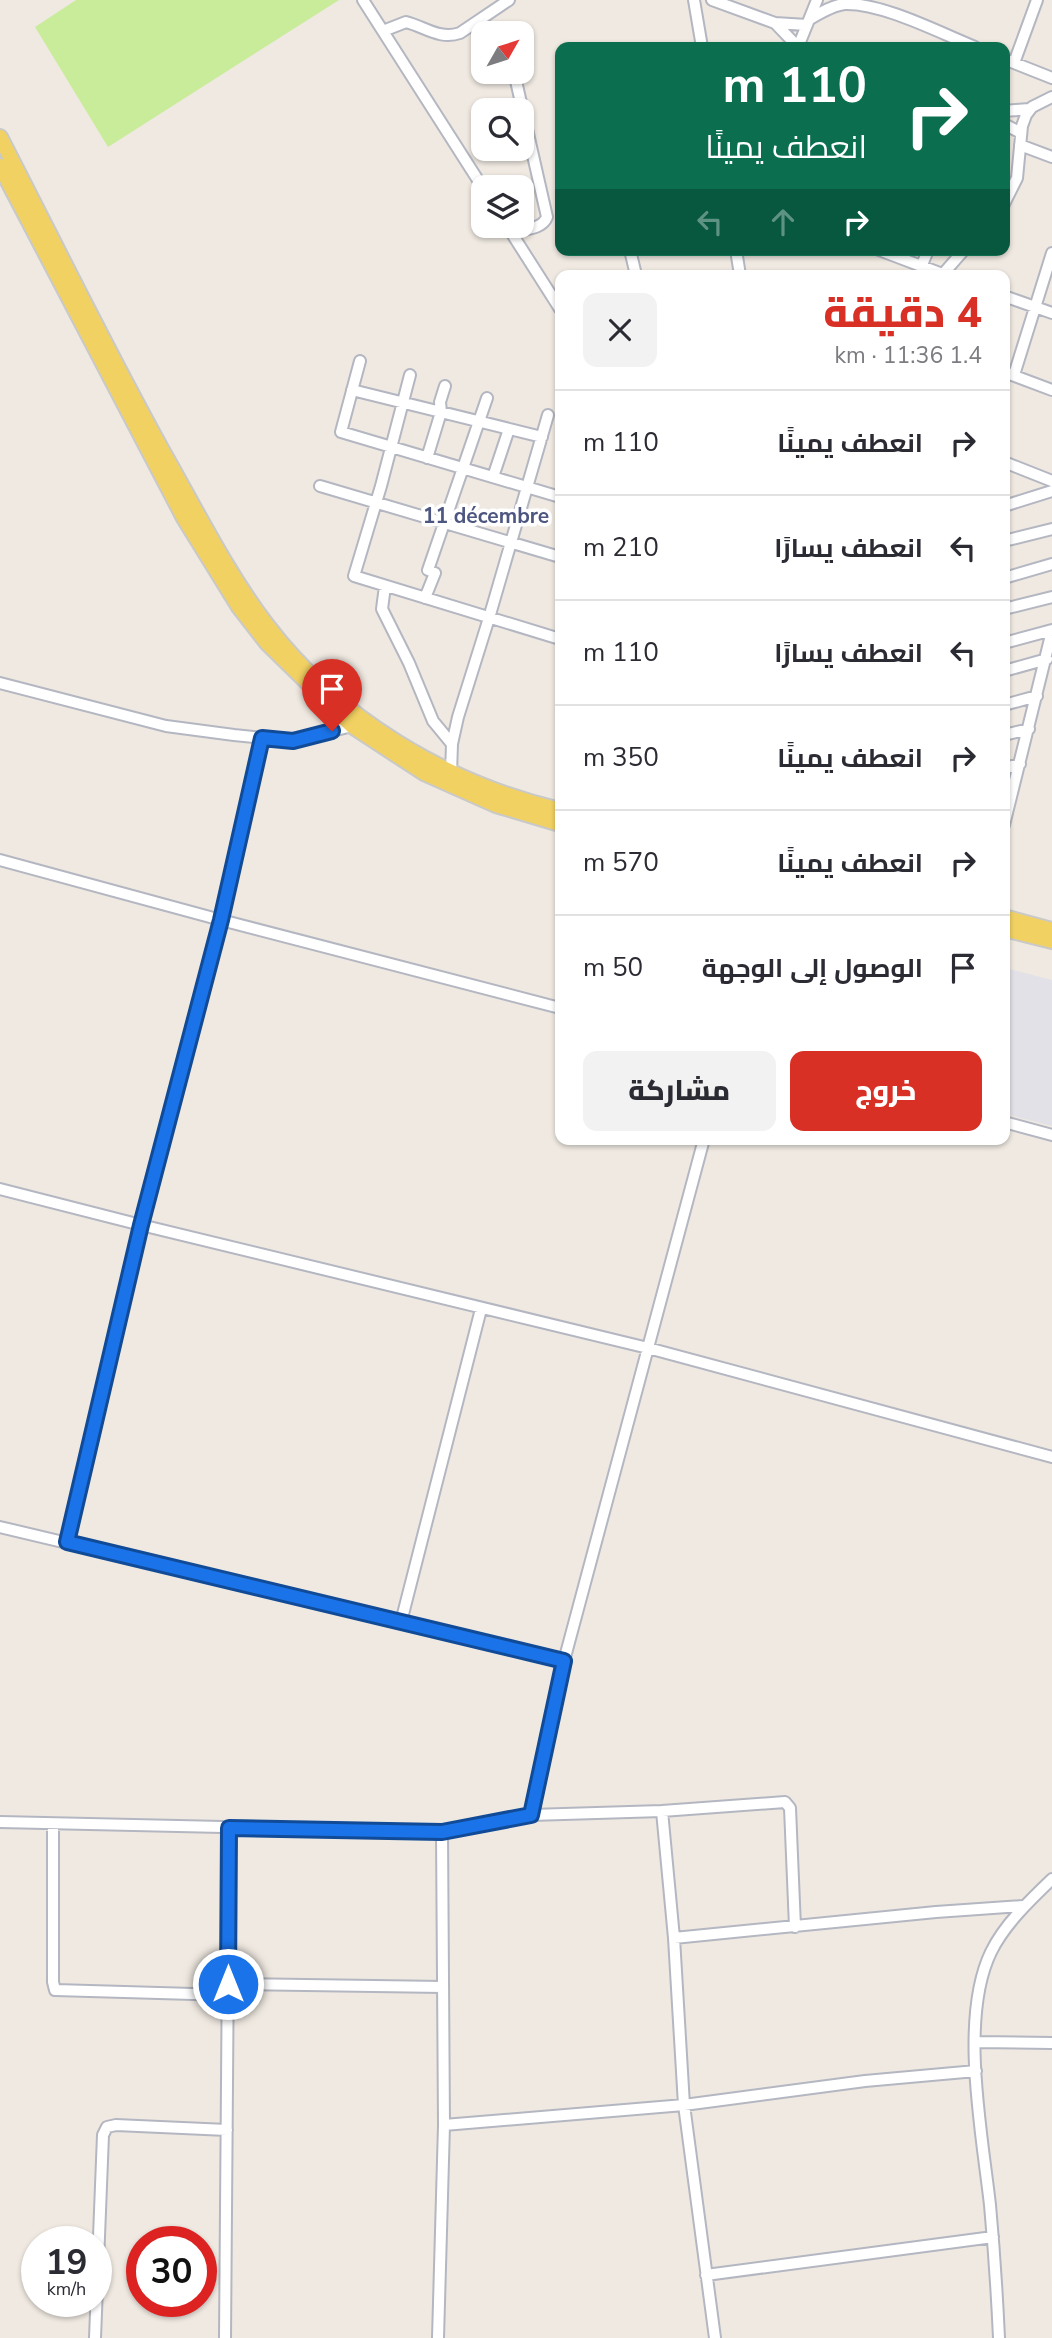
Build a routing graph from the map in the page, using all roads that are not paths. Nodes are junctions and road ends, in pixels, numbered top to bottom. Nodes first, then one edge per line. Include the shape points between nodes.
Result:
1 (363, 0) edge
2 (509, 0) edge
3 (694, 0) edge
4 (712, 0) edge
5 (817, 0) edge
6 (1037, 0) edge
7 (885, 5) edge
8 (809, 22) junction
9 (775, 23) junction
10 (383, 31) junction
11 (701, 42) edge
12 (793, 42) edge
13 (800, 42) edge
14 (964, 42) edge
15 (1010, 59) edge
16 (1010, 61) edge
17 (1052, 78) edge
18 (517, 84) edge
19 (1052, 97) edge
20 (1029, 109) junction
21 (1010, 111) edge
22 (1010, 129) edge
23 (0, 137) edge
24 (1021, 139) junction
25 (1052, 157) edge
26 (0, 166) edge
27 (475, 175) edge
28 (1010, 192) edge
29 (534, 227) edge
30 (515, 238) edge
31 (1052, 253) edge
32 (891, 256) edge
33 (959, 256) edge
34 (918, 270) edge
35 (947, 270) edge
36 (1010, 298) edge
37 (555, 301) edge
38 (1035, 307) junction
39 (1052, 313) edge
40 (360, 360) dead end
41 (1010, 371) edge
42 (410, 374) dead end
43 (1010, 374) edge
44 (445, 386) dead end
45 (352, 390) junction
46 (1052, 390) edge
47 (487, 398) dead end
48 (402, 403) junction
49 (441, 412) junction
50 (548, 415) dead end
51 (478, 420) junction
52 (509, 429) junction
53 (542, 438) junction
54 (391, 447) junction
55 (154, 449) junction
56 (427, 458) junction
57 (1010, 464) edge
58 (463, 468) junction
59 (493, 477) junction
60 (1052, 481) edge
61 (320, 486) dead end
62 (528, 487) junction
63 (1052, 491) edge
64 (555, 495) edge
65 (376, 503) junction
66 (1010, 504) edge
67 (444, 524) junction
68 (1052, 529) edge
69 (1010, 540) edge
70 (511, 544) junction
71 (214, 557) junction
72 (555, 557) edge
73 (1052, 564) edge
74 (1010, 576) edge
75 (385, 586) junction
76 (1052, 597) edge
77 (425, 598) junction
78 (1010, 608) edge
79 (489, 618) junction
80 (1052, 631) edge
81 (555, 638) edge
82 (1010, 642) edge
83 (1047, 659) junction
84 (1010, 669) edge
85 (0, 683) edge
86 (1037, 696) junction
87 (1010, 703) edge
88 (352, 726) junction
89 (1029, 729) junction
90 (1010, 734) edge
91 (376, 736) junction
92 (262, 738) junction
93 (452, 744) junction
94 (1020, 764) junction
95 (1010, 766) edge
96 (451, 773) junction
97 (1010, 802) edge
98 (555, 809) edge
99 (555, 822) edge
100 (0, 860) edge
101 (1010, 919) edge
102 (221, 920) junction
103 (1010, 930) edge
104 (1052, 930) edge
105 (1052, 941) edge
106 (555, 1007) edge
107 (1010, 1124) edge
108 (1052, 1135) edge
109 (702, 1145) edge
110 (0, 1189) edge
111 (141, 1225) junction
112 (481, 1309) junction
113 (648, 1348) junction
114 (1052, 1457) edge
115 (0, 1527) edge
116 (67, 1542) junction
117 (401, 1622) junction
118 (564, 1661) junction
119 (662, 1811) junction
120 (531, 1815) junction
121 (0, 1822) edge
122 (52, 1825) junction
123 (229, 1828) junction
124 (442, 1832) junction
125 (1052, 1879) edge
126 (1023, 1906) junction
127 (795, 1927) junction
128 (674, 1938) junction
129 (443, 1987) junction
130 (228, 1989) junction
131 (976, 2042) junction
132 (1052, 2043) edge
133 (976, 2071) junction
134 (684, 2105) junction
135 (444, 2125) junction
136 (227, 2130) junction
137 (993, 2237) junction
138 (706, 2275) junction
139 (95, 2338) edge
140 (225, 2338) edge
141 (438, 2338) edge
142 (715, 2338) edge
143 (999, 2338) edge

1 - 10 street
2 - 10 street via 452,36 406,22
3 - 11 street
4 - 9 street
5 - 8 street
6 - 15 street
7 - 8 street via 844,4
7 - 14 street
8 - 9 street
8 - 13 street
9 - 12 street
10 - 27 street
16 - 17 street
18 - 29 street via 547,218
19 - 20 street
20 - 21 street
20 - 24 street
22 - 24 street
23 - 55 main road
24 - 25 street
24 - 28 street via 1017,178
26 - 55 main road
30 - 37 street
31 - 38 street
32 - 34 street
33 - 35 street
36 - 38 street
38 - 39 street
38 - 41 street
40 - 45 street
42 - 48 street
43 - 46 street
44 - 49 street
45 - 48 street
45 - 54 street via 341,432
47 - 51 street
48 - 49 street
48 - 54 street
49 - 51 street
49 - 56 street
50 - 53 street
51 - 52 street
51 - 58 street
52 - 53 street
52 - 59 street
53 - 62 street
54 - 56 street
54 - 65 street
55 - 71 main road
56 - 58 street
57 - 60 street
58 - 59 street
58 - 67 street
59 - 62 street
61 - 65 street
62 - 64 street
62 - 70 street
63 - 66 street
65 - 67 street
65 - 75 street via 354,576
67 - 70 street
67 - 77 street via 428,570 435,573
68 - 69 street
70 - 72 street
70 - 79 street
71 - 88 main road via 239,607 267,643
71 - 91 main road via 286,649
73 - 74 street
75 - 77 street
75 - 93 street via 382,609 433,720
76 - 78 street
77 - 79 street
79 - 81 street
79 - 93 street
80 - 82 street
80 - 83 street
83 - 84 street
83 - 86 street
85 - 92 street via 166,726
86 - 87 street
86 - 89 street
88 - 91 main road
88 - 92 street via 293,741
89 - 90 street
89 - 94 street
91 - 96 main road
91 - 99 main road via 424,773 488,802
92 - 102 street
93 - 96 street
94 - 95 street
94 - 97 street
96 - 98 main road
100 - 102 street
101 - 104 main road
102 - 106 street
102 - 111 street
103 - 105 main road
107 - 108 street
109 - 113 street
110 - 111 street
111 - 112 street
111 - 116 street
112 - 113 street
112 - 117 street
113 - 114 street
113 - 118 street
115 - 116 street
116 - 117 street
117 - 118 street
118 - 120 street
119 - 120 street
119 - 127 street via 788,1804
119 - 128 street
120 - 124 street
121 - 122 street
122 - 123 street
122 - 130 street via 55,1990
123 - 124 street
123 - 130 street
124 - 129 street
125 - 126 street
126 - 127 street
126 - 131 street via 991,1952 976,1995
127 - 128 street
128 - 134 street
129 - 130 street
129 - 135 street
130 - 136 street
131 - 132 street
131 - 133 street
133 - 134 street
133 - 137 street
134 - 135 street
134 - 138 street
135 - 141 street
136 - 139 street via 107,2127 103,2135
136 - 140 street
137 - 138 street
137 - 143 street
138 - 142 street

